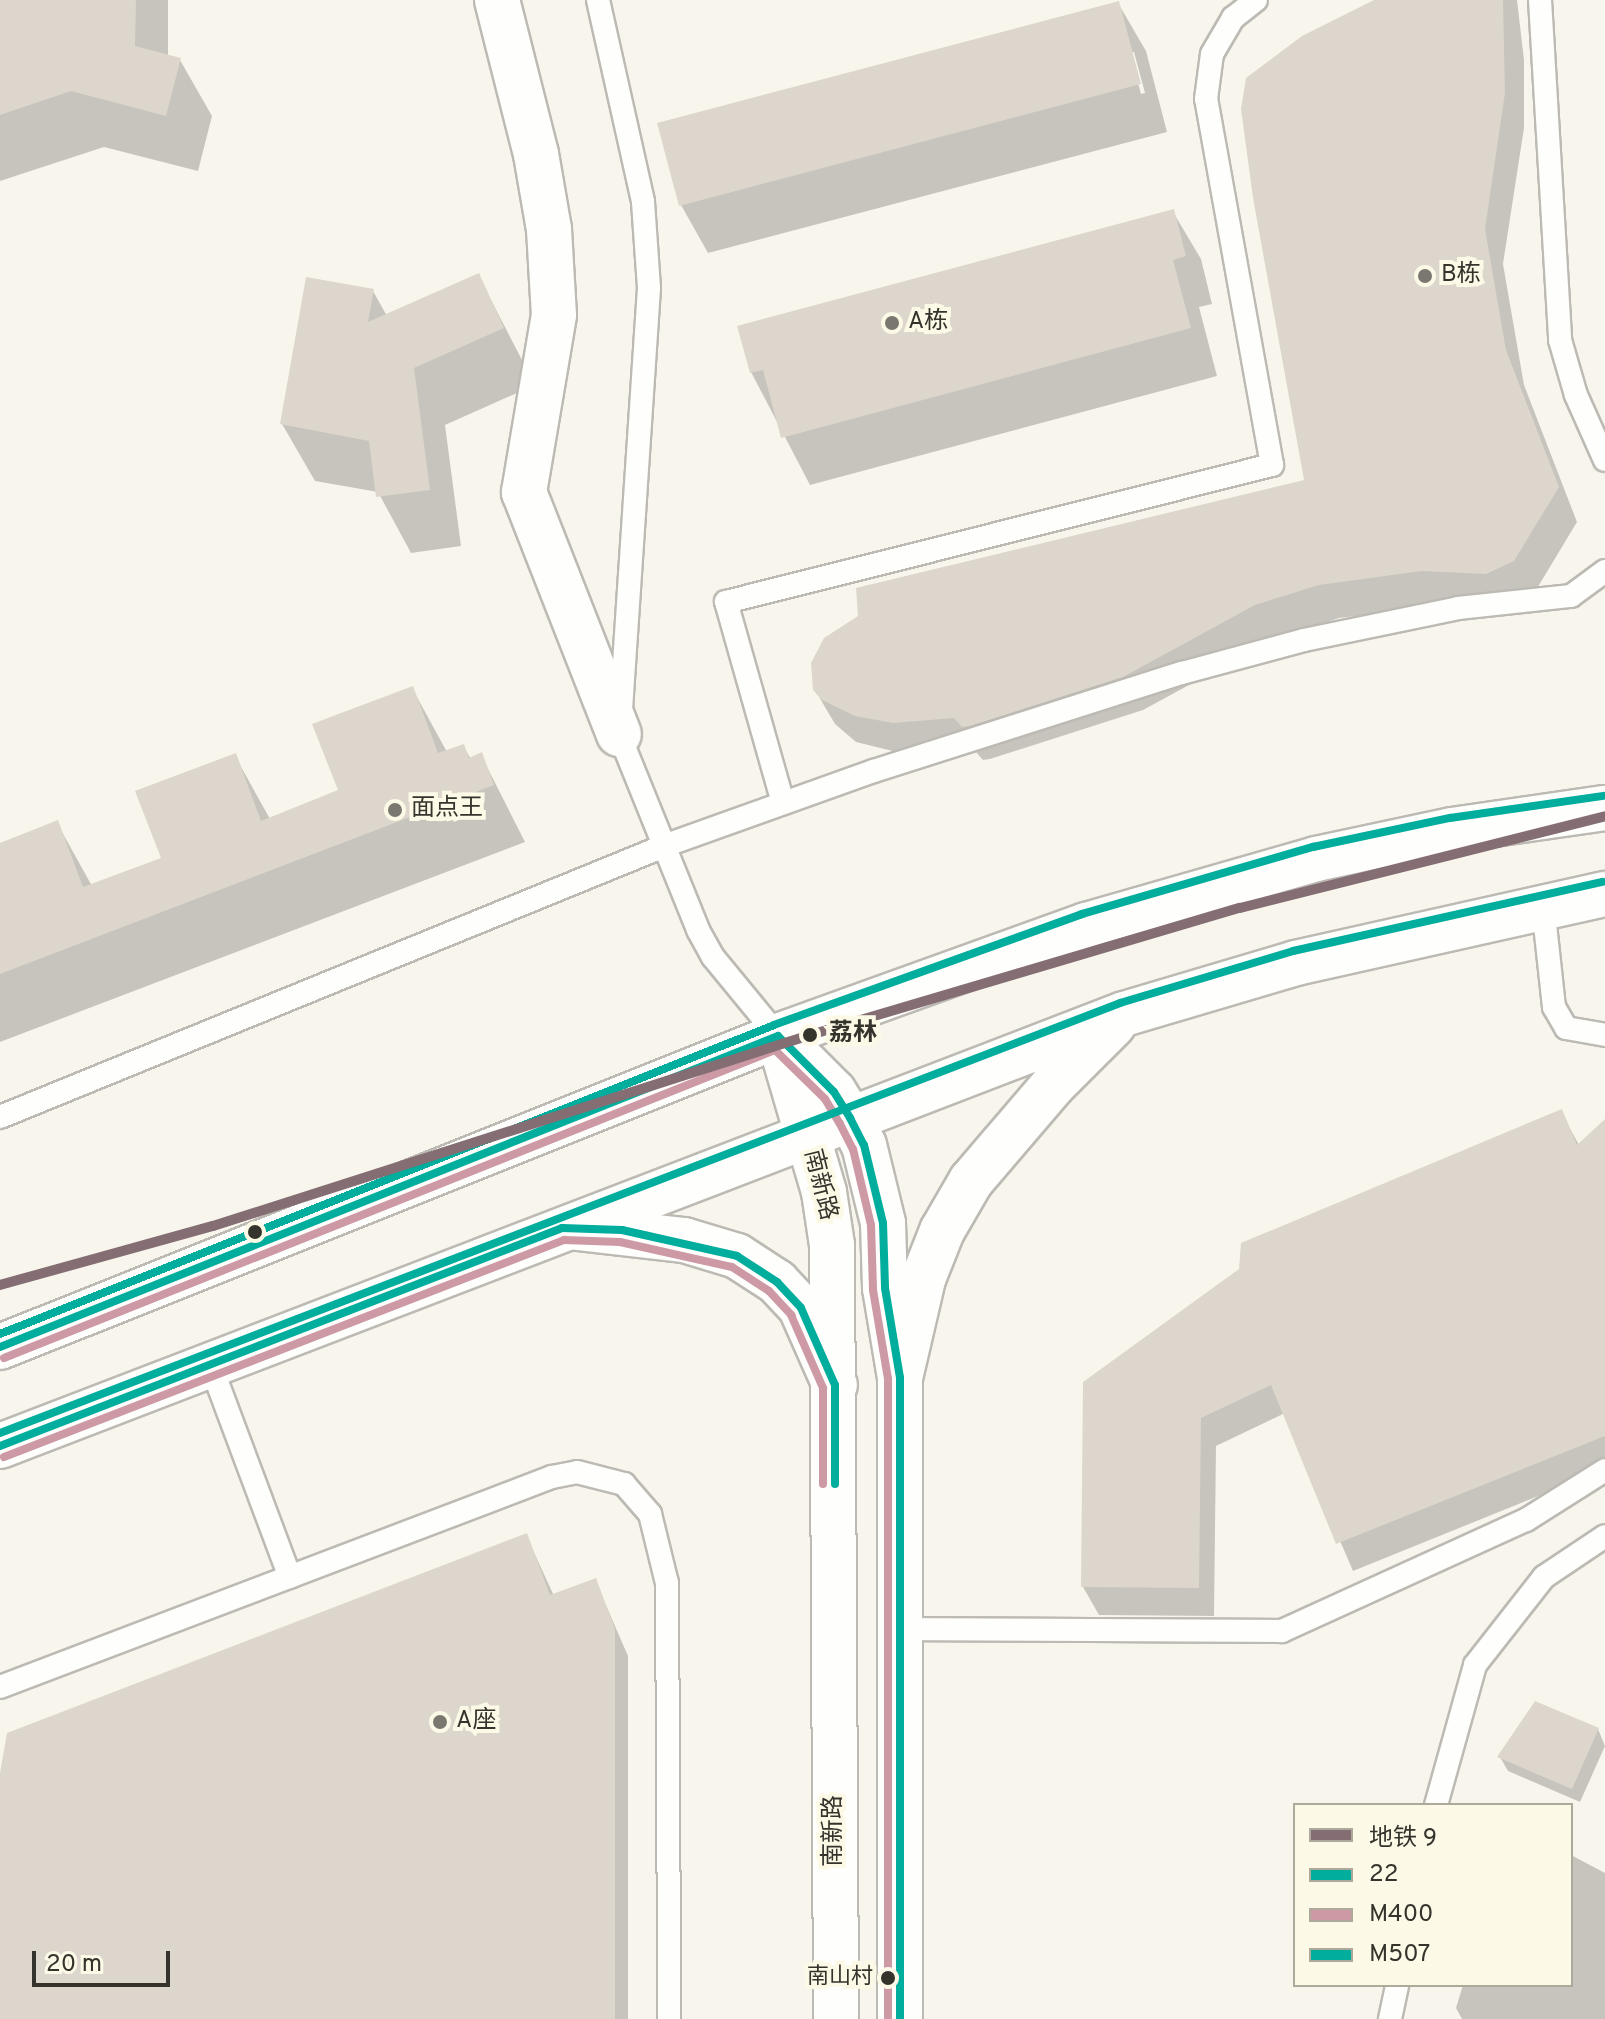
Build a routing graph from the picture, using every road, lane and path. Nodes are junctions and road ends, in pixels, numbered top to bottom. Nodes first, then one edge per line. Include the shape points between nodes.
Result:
1 (497, 0) edge
2 (598, 0) edge
3 (1256, 0) edge
4 (1540, 0) edge
5 (1605, 460) edge
6 (1605, 571) edge
7 (619, 734) junction
8 (783, 803) junction
9 (1605, 808) edge
10 (664, 846) junction
11 (1605, 894) edge
12 (1543, 906) junction
13 (1124, 1014) junction
14 (1605, 1035) edge
15 (778, 1036) junction
16 (0, 1117) edge
17 (850, 1118) junction
18 (806, 1135) junction
19 (562, 1228) junction
20 (0, 1347) edge
21 (211, 1366) junction
22 (900, 1378) junction
23 (835, 1385) junction
24 (0, 1446) edge
25 (1605, 1470) edge
26 (1605, 1536) edge
27 (290, 1577) junction
28 (900, 1629) junction
29 (0, 1687) edge
30 (1437, 1803) edge
31 (1397, 1987) edge
32 (669, 2019) edge
33 (836, 2019) edge
34 (900, 2019) edge
35 (1390, 2019) edge

1 - 7 main road via 536,154 549,229 554,315 524,492
2 - 7 lane via 638,172 649,288
3 - 8 lane via 1233,18 1212,54 1206,99 1272,465 726,602
4 - 5 lane via 1560,340 1576,395
6 - 8 lane via 1571,596 1458,608 1182,673
7 - 10 lane
8 - 10 lane
9 - 15 main road via 1452,830 1195,890
10 - 15 lane via 713,957
10 - 16 lane
11 - 12 main road
12 - 13 main road via 1296,963
12 - 14 lane via 1554,1007 1566,1028
13 - 17 main road
13 - 22 main road via 1053,1085 971,1181 942,1231 923,1279
15 - 17 main road, 南新路 via 834,1092
15 - 18 main road, 南新路
15 - 20 main road
17 - 18 main road
17 - 22 main road, 南新路 via 876,1185
18 - 19 main road
18 - 23 main road, 南新路 via 829,1218
19 - 21 main road
19 - 23 main road via 622,1230 737,1256 777,1282 801,1308
21 - 24 main road
21 - 27 lane
22 - 28 main road, 南新路
23 - 33 main road, 南新路
25 - 28 lane via 1526,1520 1282,1631
26 - 30 lane via 1544,1577 1475,1665
27 - 29 lane
27 - 32 lane via 552,1477 603,1475 639,1496 657,1533 667,1583
28 - 34 main road, 南新路
31 - 35 lane

